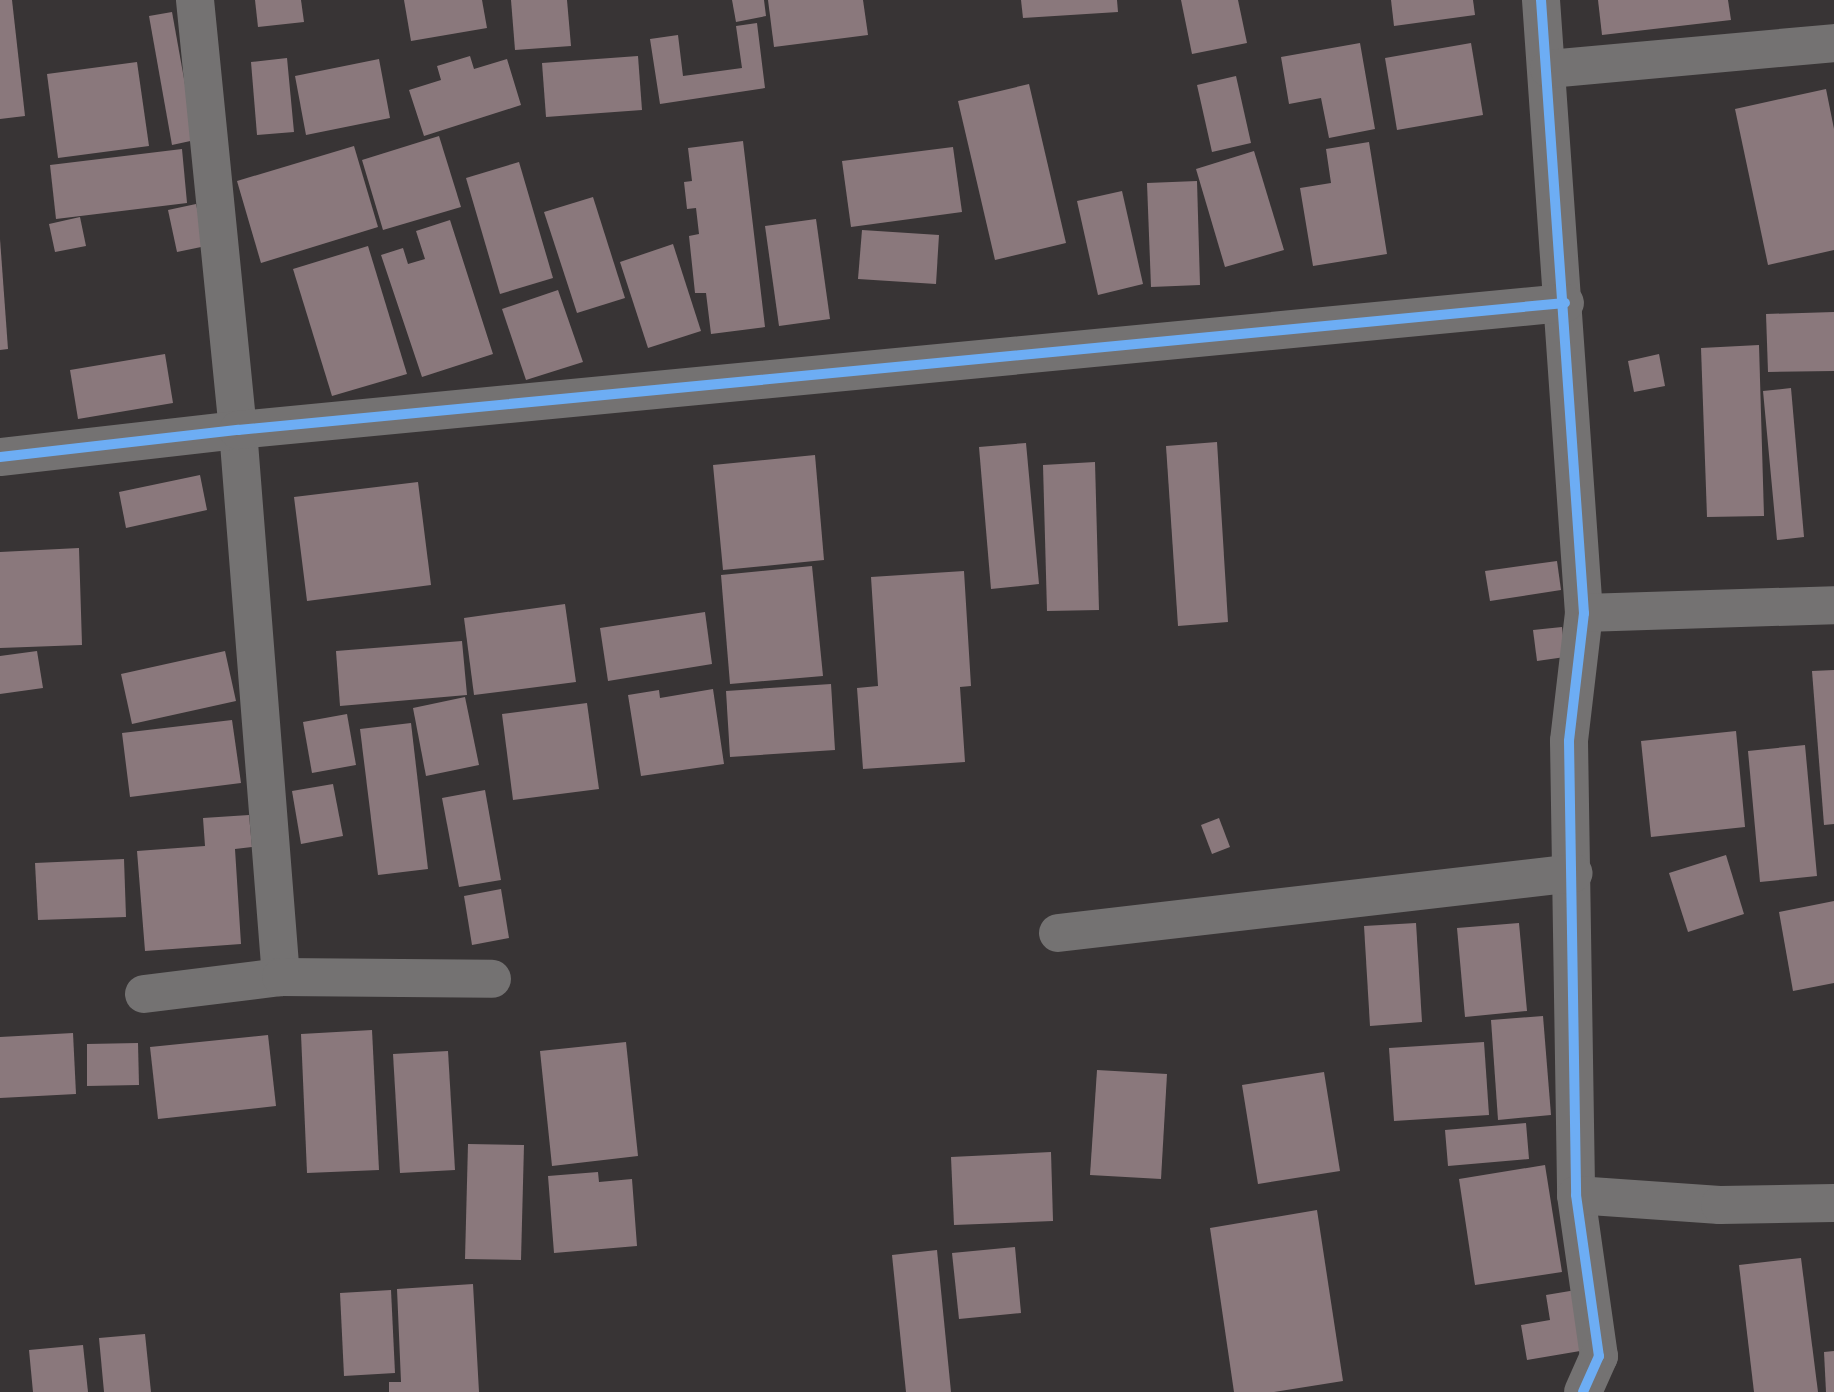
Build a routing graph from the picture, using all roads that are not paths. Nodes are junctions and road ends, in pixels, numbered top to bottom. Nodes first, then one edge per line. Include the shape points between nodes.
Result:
1 (195, 0) edge
2 (1541, 0) edge
3 (1834, 43) edge
4 (1549, 69) junction
5 (1565, 303) junction
6 (238, 430) junction
7 (0, 457) edge
8 (1834, 605) edge
9 (1584, 613) junction
10 (1574, 873) junction
11 (1058, 933) dead end
12 (281, 976) junction
13 (492, 979) dead end
14 (144, 993) dead end
15 (1576, 1195) junction
16 (1834, 1203) edge
17 (1583, 1392) edge

1 - 6 street
2 - 4 street
3 - 4 street
4 - 5 street
5 - 6 street
5 - 9 street
6 - 7 street
6 - 12 street
8 - 9 street
9 - 10 street via 1569,741
10 - 11 street
10 - 15 street
12 - 13 street
12 - 14 street
15 - 16 street via 1720,1206
15 - 17 street via 1599,1356

